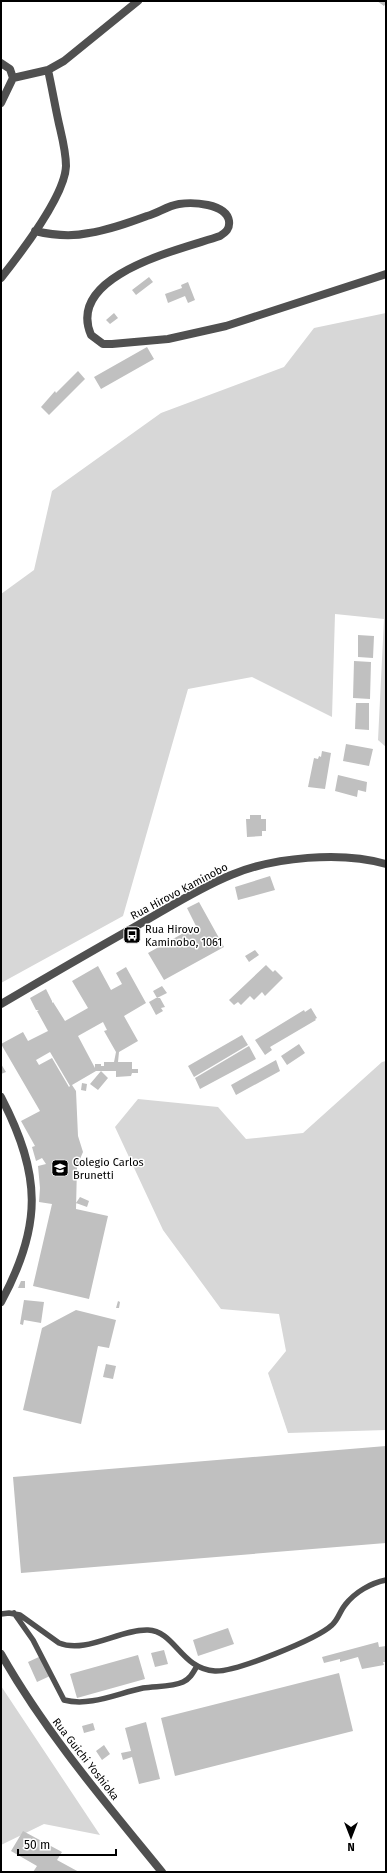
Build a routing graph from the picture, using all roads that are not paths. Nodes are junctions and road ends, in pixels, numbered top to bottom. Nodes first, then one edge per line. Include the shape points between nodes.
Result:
1 (138, 1) edge
2 (1, 63) edge
3 (48, 70) junction
4 (13, 75) junction
5 (1, 103) edge
6 (35, 230) junction
7 (386, 274) edge
8 (1, 278) edge
9 (386, 864) edge
10 (1, 1004) edge
11 (1, 1097) edge
12 (1, 1302) edge
13 (386, 1580) edge
14 (14, 1613) junction
15 (1, 1614) edge
16 (1, 1654) edge
17 (197, 1666) junction
18 (162, 1872) edge

1 - 3 street via 64,61
2 - 4 street via 10,69
3 - 4 street
3 - 6 street via 66,167 59,192
4 - 5 street
6 - 7 street via 61,235 88,234 178,204 194,203 219,209 229,219 227,231 220,236 144,261 101,289 88,309 87,324 91,335 103,344 197,334
6 - 8 street
9 - 10 street, Rua Hirovo Kaminobo via 351,858 303,859 268,864 231,874
11 - 12 street via 28,1159 32,1201 23,1258
13 - 17 lane via 371,1585 352,1597 334,1624 314,1636 231,1669 215,1671
14 - 15 lane
14 - 17 lane via 66,1646 150,1630 162,1634 183,1656
14 - 17 lane via 33,1640 64,1700 87,1701 144,1688 182,1683 190,1678
16 - 18 street, Rua Guichi Yoshioka via 48,1729

